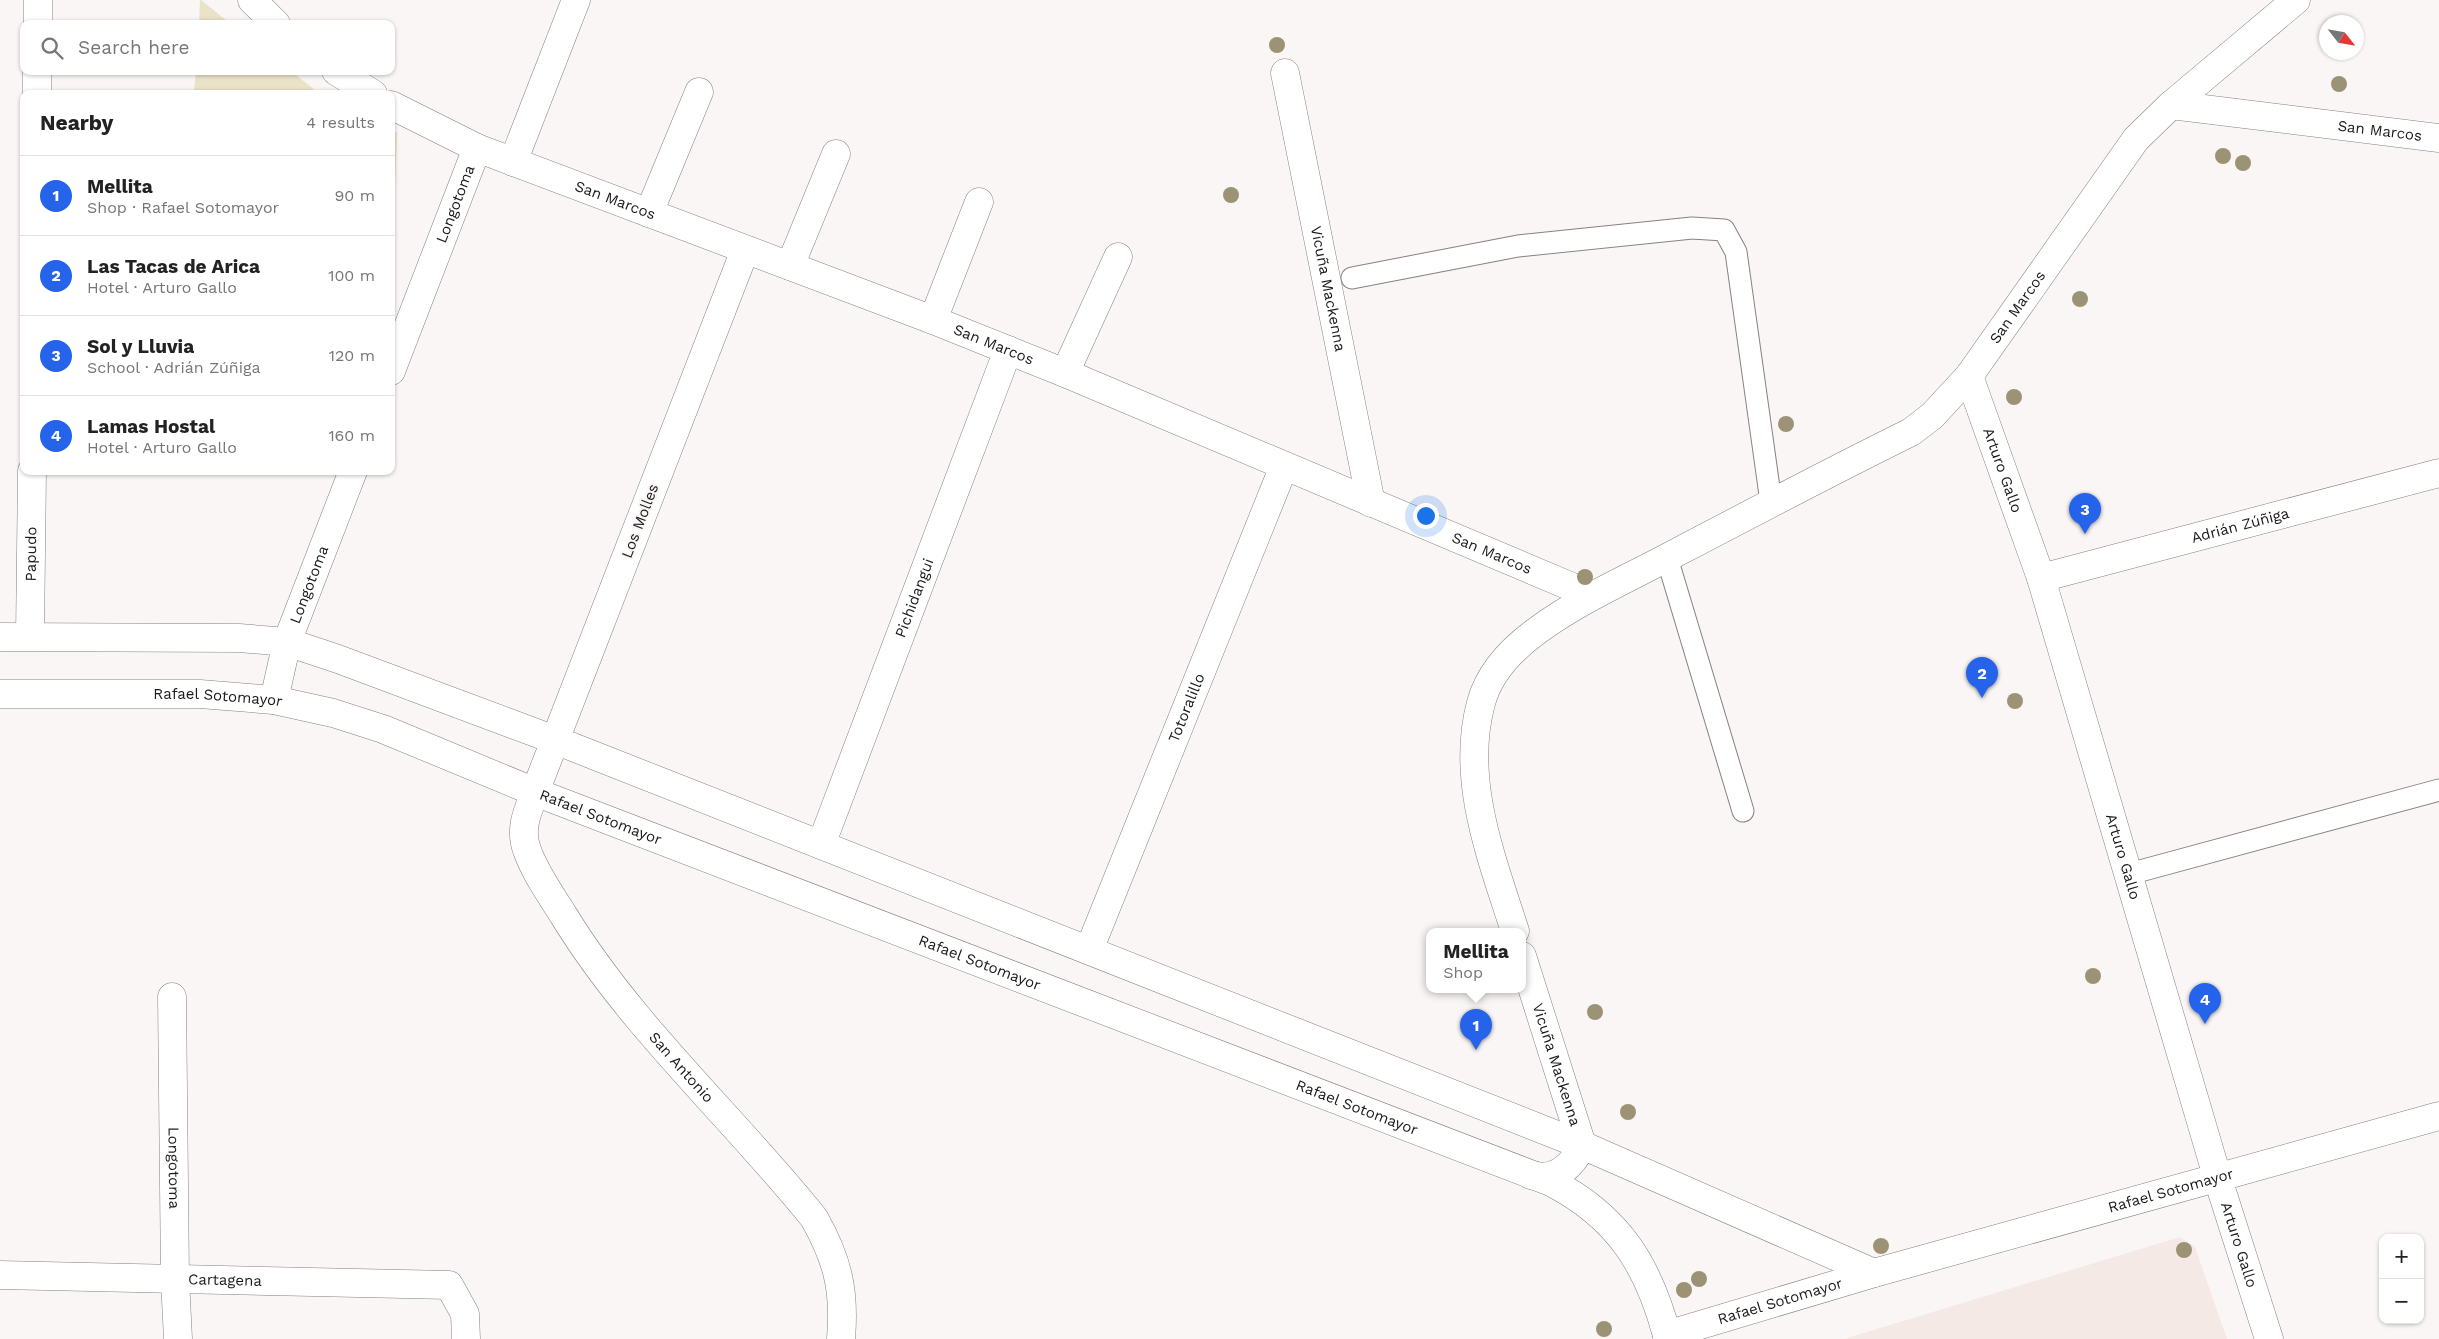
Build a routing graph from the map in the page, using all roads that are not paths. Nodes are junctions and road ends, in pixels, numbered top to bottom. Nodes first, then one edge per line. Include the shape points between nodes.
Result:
1 (38, 0) edge
2 (252, 0) edge
3 (576, 0) edge
4 (2296, 0) edge
5 (38, 20) edge
6 (272, 20) edge
7 (1285, 73) dead end
8 (37, 75) edge
9 (342, 75) edge
10 (37, 90) edge
11 (367, 90) edge
12 (700, 92) dead end
13 (2171, 105) junction
14 (395, 107) edge
15 (2439, 138) edge
16 (477, 148) junction
17 (836, 154) dead end
18 (513, 162) junction
19 (979, 202) dead end
20 (649, 213) junction
21 (745, 250) junction
22 (1118, 257) dead end
23 (790, 266) junction
24 (1352, 278) dead end
25 (933, 320) junction
26 (1008, 350) junction
27 (395, 361) edge
28 (1065, 373) junction
29 (1969, 376) junction
30 (1284, 466) junction
31 (2439, 473) edge
32 (32, 475) edge
33 (351, 475) edge
34 (1771, 502) junction
35 (1371, 503) junction
36 (1667, 558) junction
37 (2041, 578) junction
38 (1591, 595) junction
39 (30, 636) junction
40 (0, 637) edge
41 (287, 642) junction
42 (0, 694) edge
43 (274, 700) junction
44 (555, 740) junction
45 (2439, 790) edge
46 (535, 792) junction
47 (1742, 810) dead end
48 (821, 845) junction
49 (2129, 874) junction
50 (1513, 928) edge
51 (1089, 950) junction
52 (1526, 969) edge
53 (172, 997) dead end
54 (2439, 1116) edge
55 (1582, 1145) junction
56 (1523, 1172) junction
57 (2217, 1176) junction
58 (1874, 1273) junction
59 (0, 1275) edge
60 (175, 1279) junction
61 (1668, 1337) edge
62 (178, 1339) edge
63 (466, 1339) edge
64 (841, 1339) edge
65 (2269, 1339) edge

1 - 5 street
2 - 6 street
3 - 18 street
4 - 13 street
7 - 35 street, Vicuña Mackenna
8 - 10 street
9 - 11 street
12 - 20 street
13 - 15 street, San Marcos
13 - 29 street, San Marcos via 2136,139
14 - 16 street, San Marcos
16 - 18 street, San Marcos
16 - 27 street, Longotoma
17 - 23 street
18 - 20 street, San Marcos
19 - 25 street
20 - 21 street, San Marcos
21 - 23 street, San Marcos
21 - 44 street, Los Molles
22 - 28 street
23 - 25 street, San Marcos
24 - 34 lane via 1518,246 1692,228 1724,230 1736,252
25 - 26 street, San Marcos
26 - 28 street, San Marcos
26 - 48 street, Pichidangui
28 - 30 street, San Marcos
29 - 34 street, San Marcos via 1938,410 1911,432
29 - 37 street, Arturo Gallo
30 - 35 street, San Marcos
30 - 51 street, Totoralillo
31 - 37 street, Adrián Zúñiga
32 - 39 street, Papudo
33 - 41 street, Longotoma
34 - 36 street, San Marcos
35 - 38 street, San Marcos
36 - 38 street, San Marcos
36 - 47 lane
37 - 49 street, Arturo Gallo
38 - 50 street, San Marcos via 1536,630 1498,666 1481,702 1476,734 1481,826
39 - 40 street, Rafael Sotomayor
39 - 41 street, Rafael Sotomayor via 239,638
41 - 43 street, Longotoma
41 - 44 street, Rafael Sotomayor via 374,671
42 - 43 street, Rafael Sotomayor via 200,694
43 - 46 street, Rafael Sotomayor via 384,729
44 - 46 street, Los Molles
44 - 48 street, Rafael Sotomayor
45 - 49 lane
46 - 56 street, Rafael Sotomayor
46 - 64 street, San Antonio via 524,820 524,837 527,850 548,890 606,978 814,1218 828,1243 838,1273 842,1299
48 - 51 street, Rafael Sotomayor
49 - 57 street, Arturo Gallo
51 - 55 street, Rafael Sotomayor
52 - 55 street, Vicuña Mackenna
53 - 60 street, Longotoma
54 - 57 street, Rafael Sotomayor
55 - 56 street via 1577,1158 1558,1173 1546,1176
55 - 58 street, Rafael Sotomayor
56 - 61 street, Rafael Sotomayor via 1577,1196 1621,1235 1650,1283
57 - 58 street, Rafael Sotomayor
57 - 65 street, Arturo Gallo
58 - 61 street, Rafael Sotomayor
59 - 60 street, Cartagena
60 - 62 street, Longotoma
60 - 63 street, Cartagena via 449,1285 465,1314

